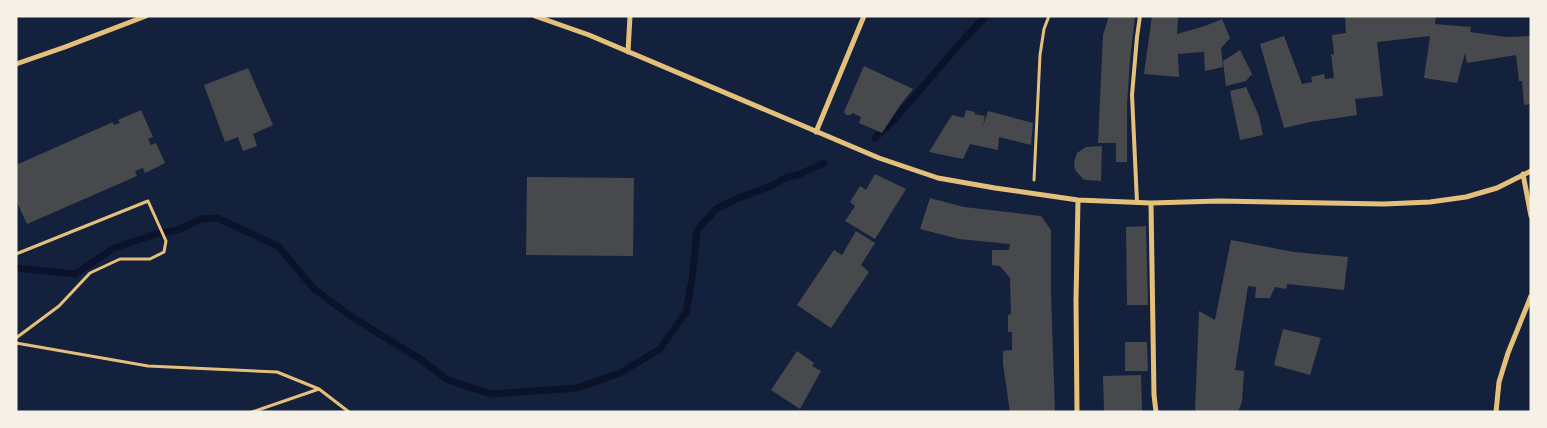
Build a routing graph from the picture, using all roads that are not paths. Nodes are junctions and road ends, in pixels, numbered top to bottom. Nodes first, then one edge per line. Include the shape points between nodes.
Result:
1 (146, 16) edge
2 (534, 16) edge
3 (630, 16) edge
4 (864, 16) edge
5 (1140, 16) edge
6 (628, 52) junction
7 (16, 64) edge
8 (816, 132) junction
9 (1531, 171) edge
10 (1523, 174) junction
11 (1078, 200) junction
12 (1137, 202) junction
13 (1151, 203) junction
14 (1531, 216) edge
15 (1531, 296) edge
16 (1077, 412) edge
17 (1156, 412) edge
18 (1496, 412) edge

1 - 7 street
2 - 6 street
3 - 6 street
4 - 8 street
5 - 12 lane via 1132,95
6 - 8 street
8 - 11 street via 938,178
9 - 10 street
10 - 13 street via 1497,188 1430,202
10 - 14 street
11 - 12 street
11 - 16 street
12 - 13 street
13 - 17 street
15 - 18 street via 1499,382

